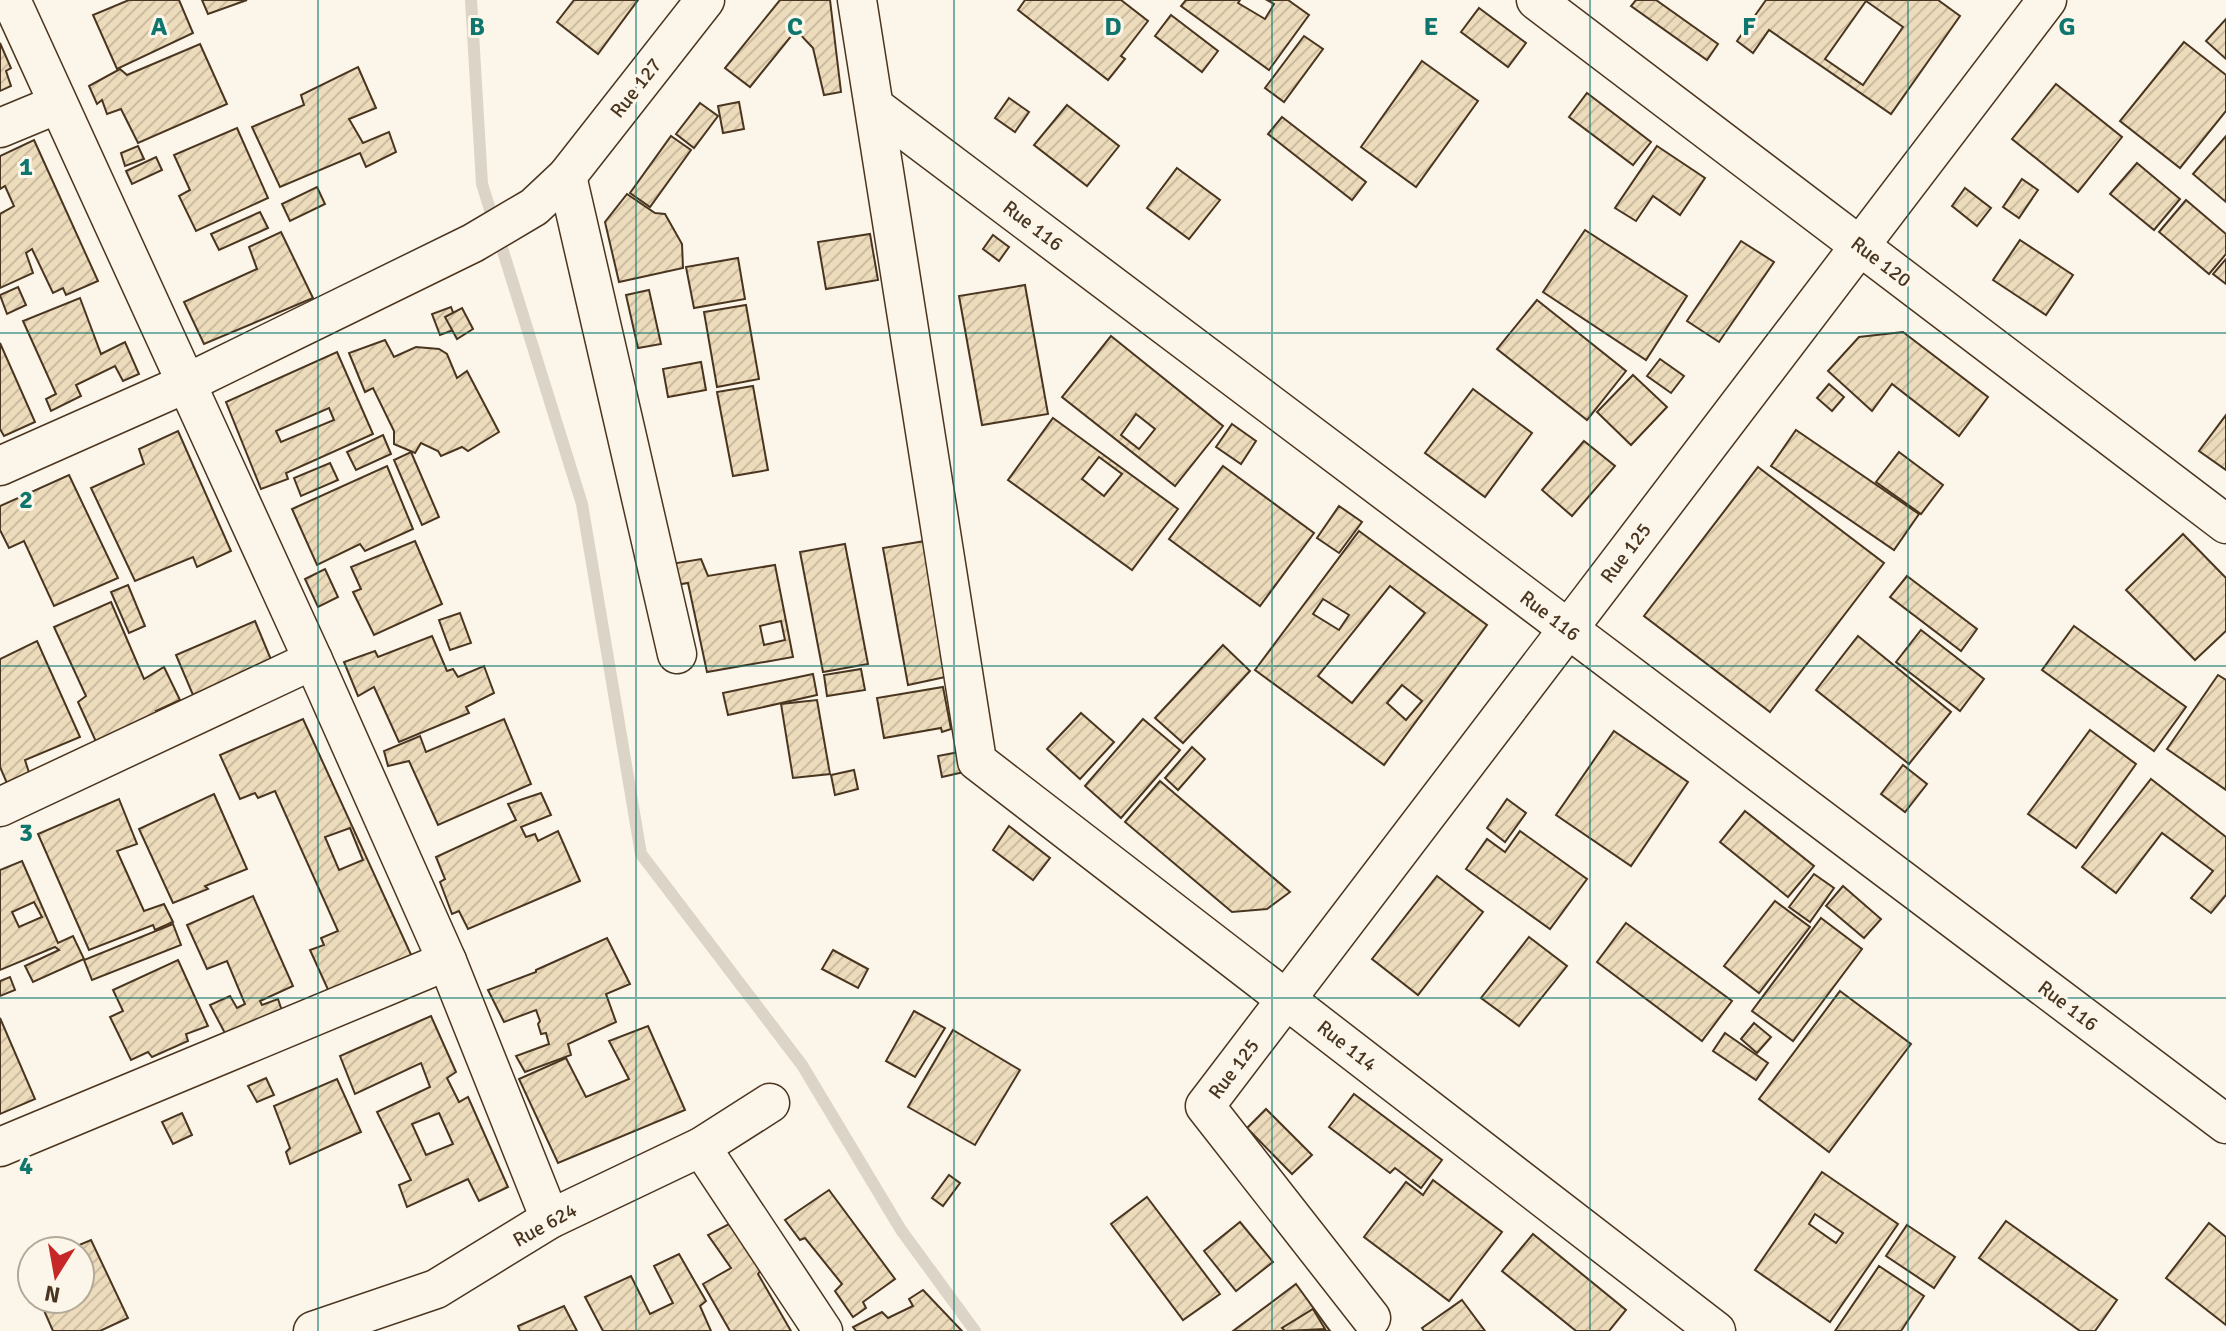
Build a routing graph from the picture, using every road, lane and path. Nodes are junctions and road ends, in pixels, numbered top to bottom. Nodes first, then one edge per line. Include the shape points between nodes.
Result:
1 (11, 0) edge
2 (705, 0) edge
3 (857, 0) edge
4 (1536, 0) edge
5 (2047, 0) edge
6 (58, 104) junction
7 (875, 107) junction
8 (0, 128) edge
9 (567, 176) junction
10 (1860, 246) junction
11 (187, 383) junction
12 (0, 466) edge
13 (2226, 524) edge
14 (1568, 629) junction
15 (677, 654) dead end
16 (313, 660) junction
17 (0, 807) edge
18 (447, 961) junction
19 (1286, 999) junction
20 (770, 1103) dead end
21 (2226, 1124) edge
22 (0, 1147) edge
23 (701, 1147) junction
24 (550, 1219) junction
25 (1371, 1318) dead end
26 (313, 1331) edge
27 (823, 1331) edge
28 (1716, 1331) edge

1 - 6 street
2 - 9 street, Rue 127
3 - 7 street
4 - 10 street, Rue 120
5 - 10 street, Rue 125
6 - 8 street
6 - 11 street
7 - 14 street, Rue 116
7 - 19 street, Rue 114 via 977,761
9 - 11 street, Rue 127 via 534,207 473,243
9 - 15 street
10 - 13 street, Rue 120
10 - 14 street, Rue 125
11 - 12 street, Rue 127
11 - 16 street
14 - 19 street, Rue 125
14 - 21 street, Rue 116
16 - 17 street
16 - 18 street
18 - 22 street
18 - 24 street
19 - 25 street, Rue 125 via 1205,1106
19 - 28 street, Rue 114
20 - 23 street, Rue 624
23 - 24 street, Rue 624
23 - 27 street
24 - 26 street, Rue 624 via 436,1289

